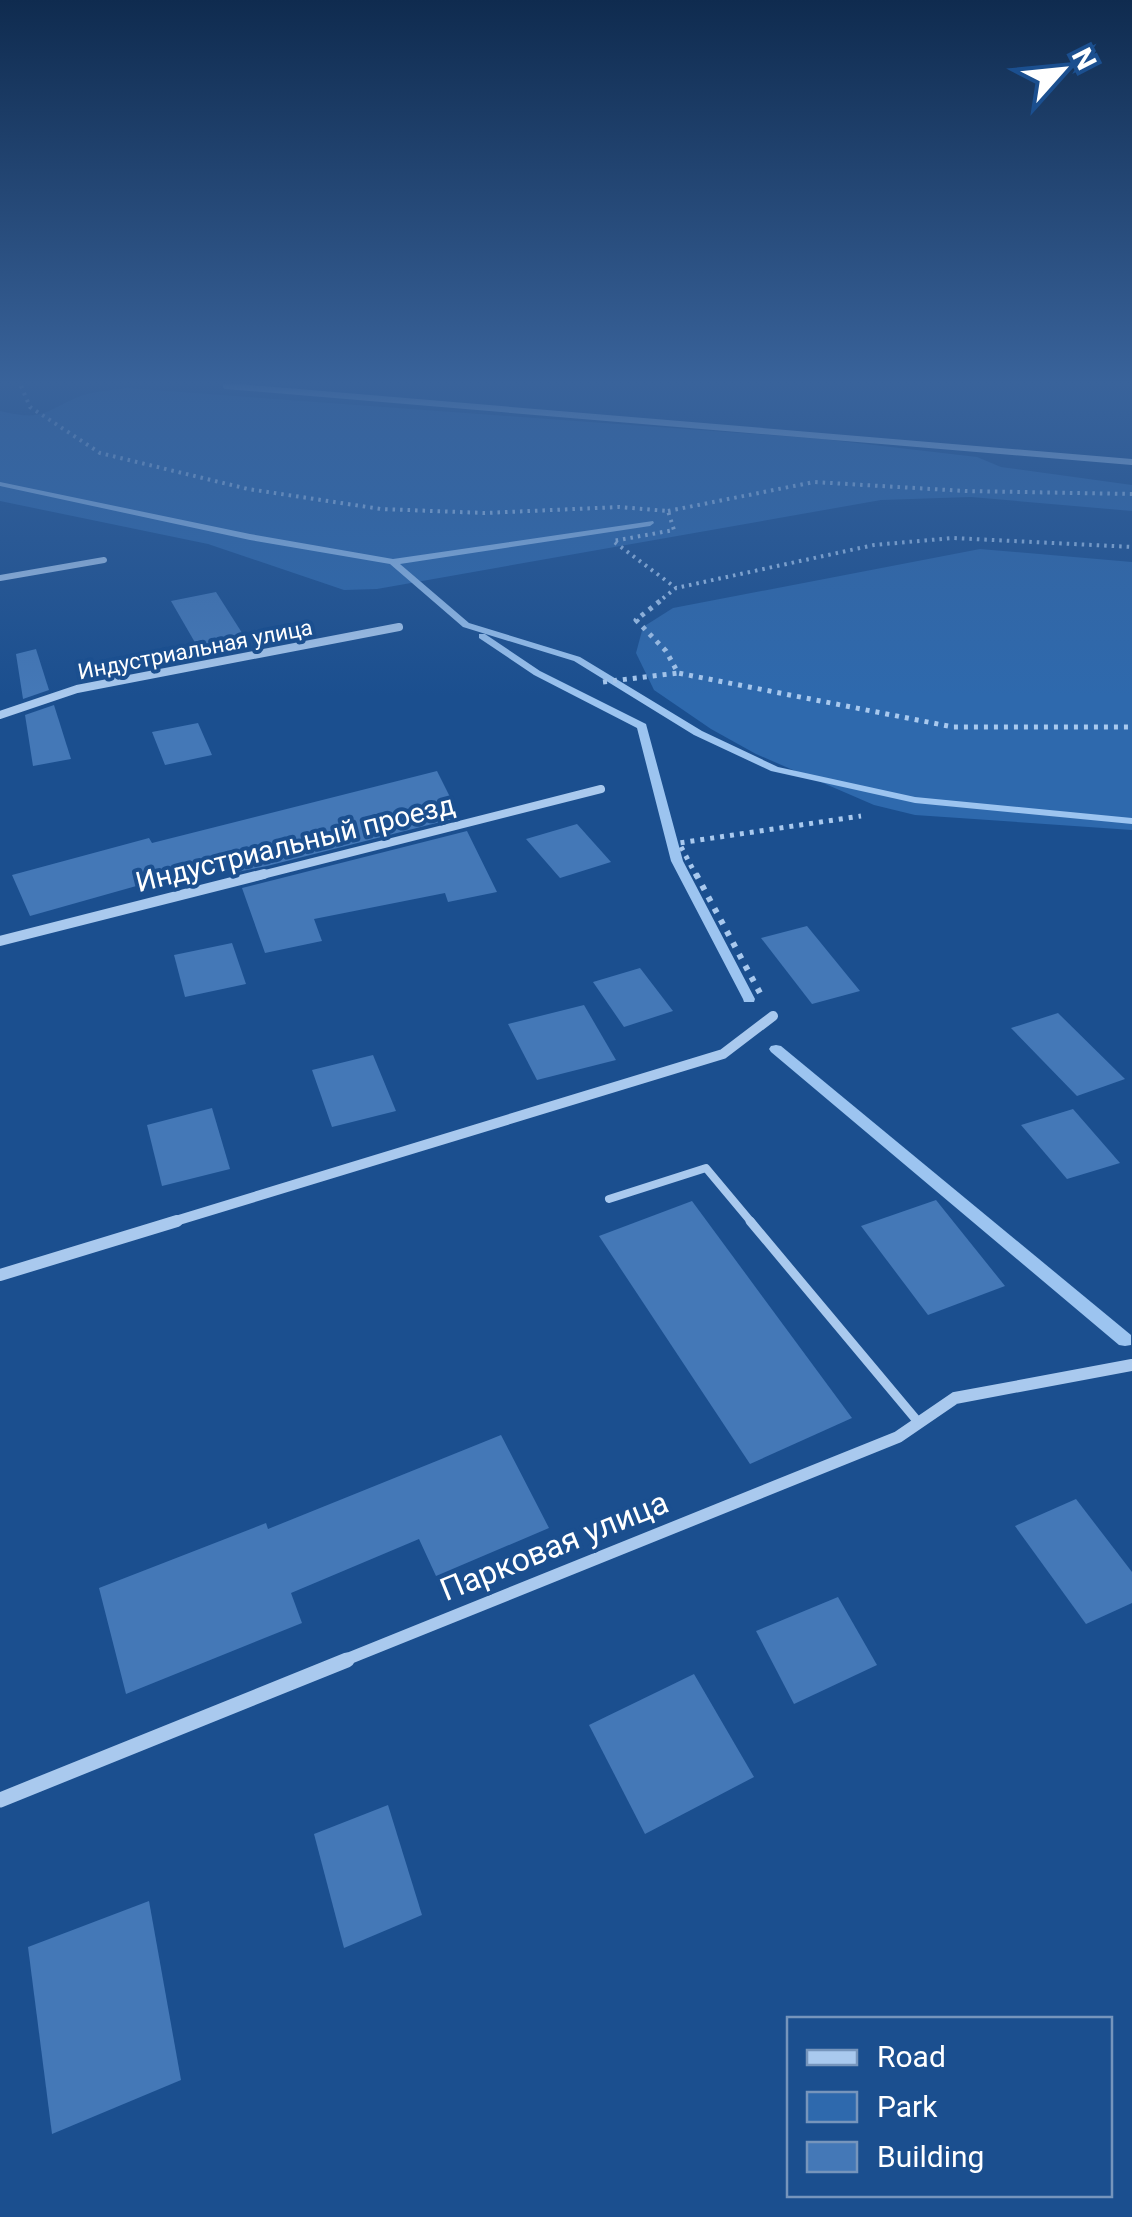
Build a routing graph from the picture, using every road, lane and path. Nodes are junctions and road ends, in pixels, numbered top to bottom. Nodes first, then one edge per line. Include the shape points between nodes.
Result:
1 (246, 489) edge
2 (776, 489) edge
3 (939, 489) edge
4 (1132, 494) edge
5 (668, 511) junction
6 (1132, 547) edge
7 (104, 560) dead end
8 (0, 578) edge
9 (676, 588) junction
10 (399, 627) dead end
11 (678, 673) junction
12 (603, 682) dead end
13 (0, 715) edge
14 (1132, 727) edge
15 (601, 789) dead end
16 (861, 816) dead end
17 (0, 942) edge
18 (773, 1016) joint
19 (609, 1200) dead end
20 (0, 1276) edge
21 (1132, 1365) edge
22 (918, 1424) junction
23 (0, 1800) edge

1 - 5 path via 381,509
2 - 5 path
3 - 4 path
5 - 9 path via 674,530 614,542
6 - 9 path via 952,538 874,545
7 - 8 street
9 - 11 path via 636,620 674,657
10 - 13 street, Индустриальная улица via 76,689
11 - 12 path
11 - 14 path via 952,727
15 - 17 street, Индустриальный проезд
16 - 18 path via 679,843
18 - 20 street via 724,1054
19 - 22 lane via 706,1168
21 - 22 street, Парковая улица via 956,1398
22 - 23 street, Парковая улица

